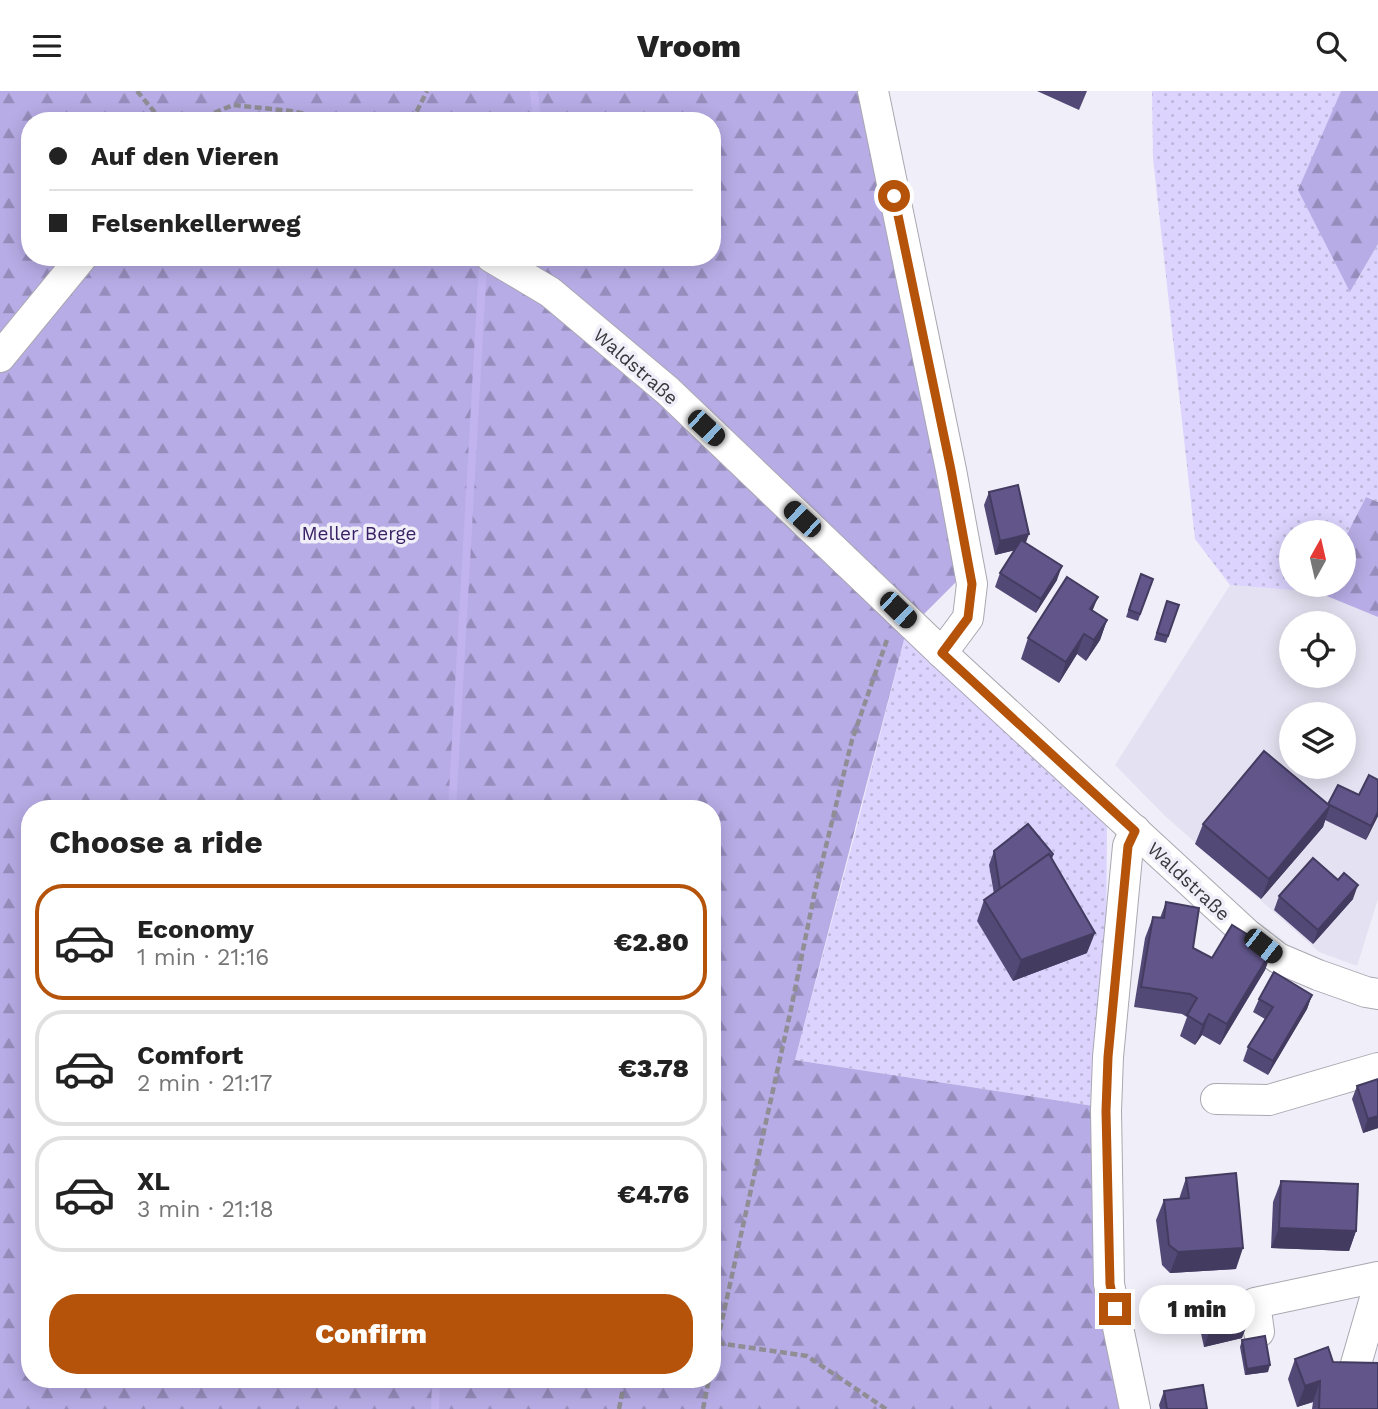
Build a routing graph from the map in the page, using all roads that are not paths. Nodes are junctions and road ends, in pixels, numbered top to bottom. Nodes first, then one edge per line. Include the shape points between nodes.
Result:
1 (873, 91) edge
2 (75, 266) edge
3 (506, 266) edge
4 (0, 357) edge
5 (942, 653) junction
6 (1135, 831) junction
7 (1378, 994) edge
8 (1378, 1068) edge
9 (1216, 1099) dead end
10 (1378, 1277) edge
11 (1378, 1288) edge
12 (1259, 1332) dead end
13 (1356, 1364) edge
14 (1135, 1409) edge

1 - 5 street via 972,584 968,618
2 - 4 street
3 - 5 street, Waldstraße via 550,292 668,391
5 - 6 street, Waldstraße
6 - 7 street, Waldstraße via 1278,958
6 - 14 street via 1128,846 1106,1111 1110,1284
8 - 9 street via 1269,1100
10 - 12 street via 1255,1303
11 - 13 street

